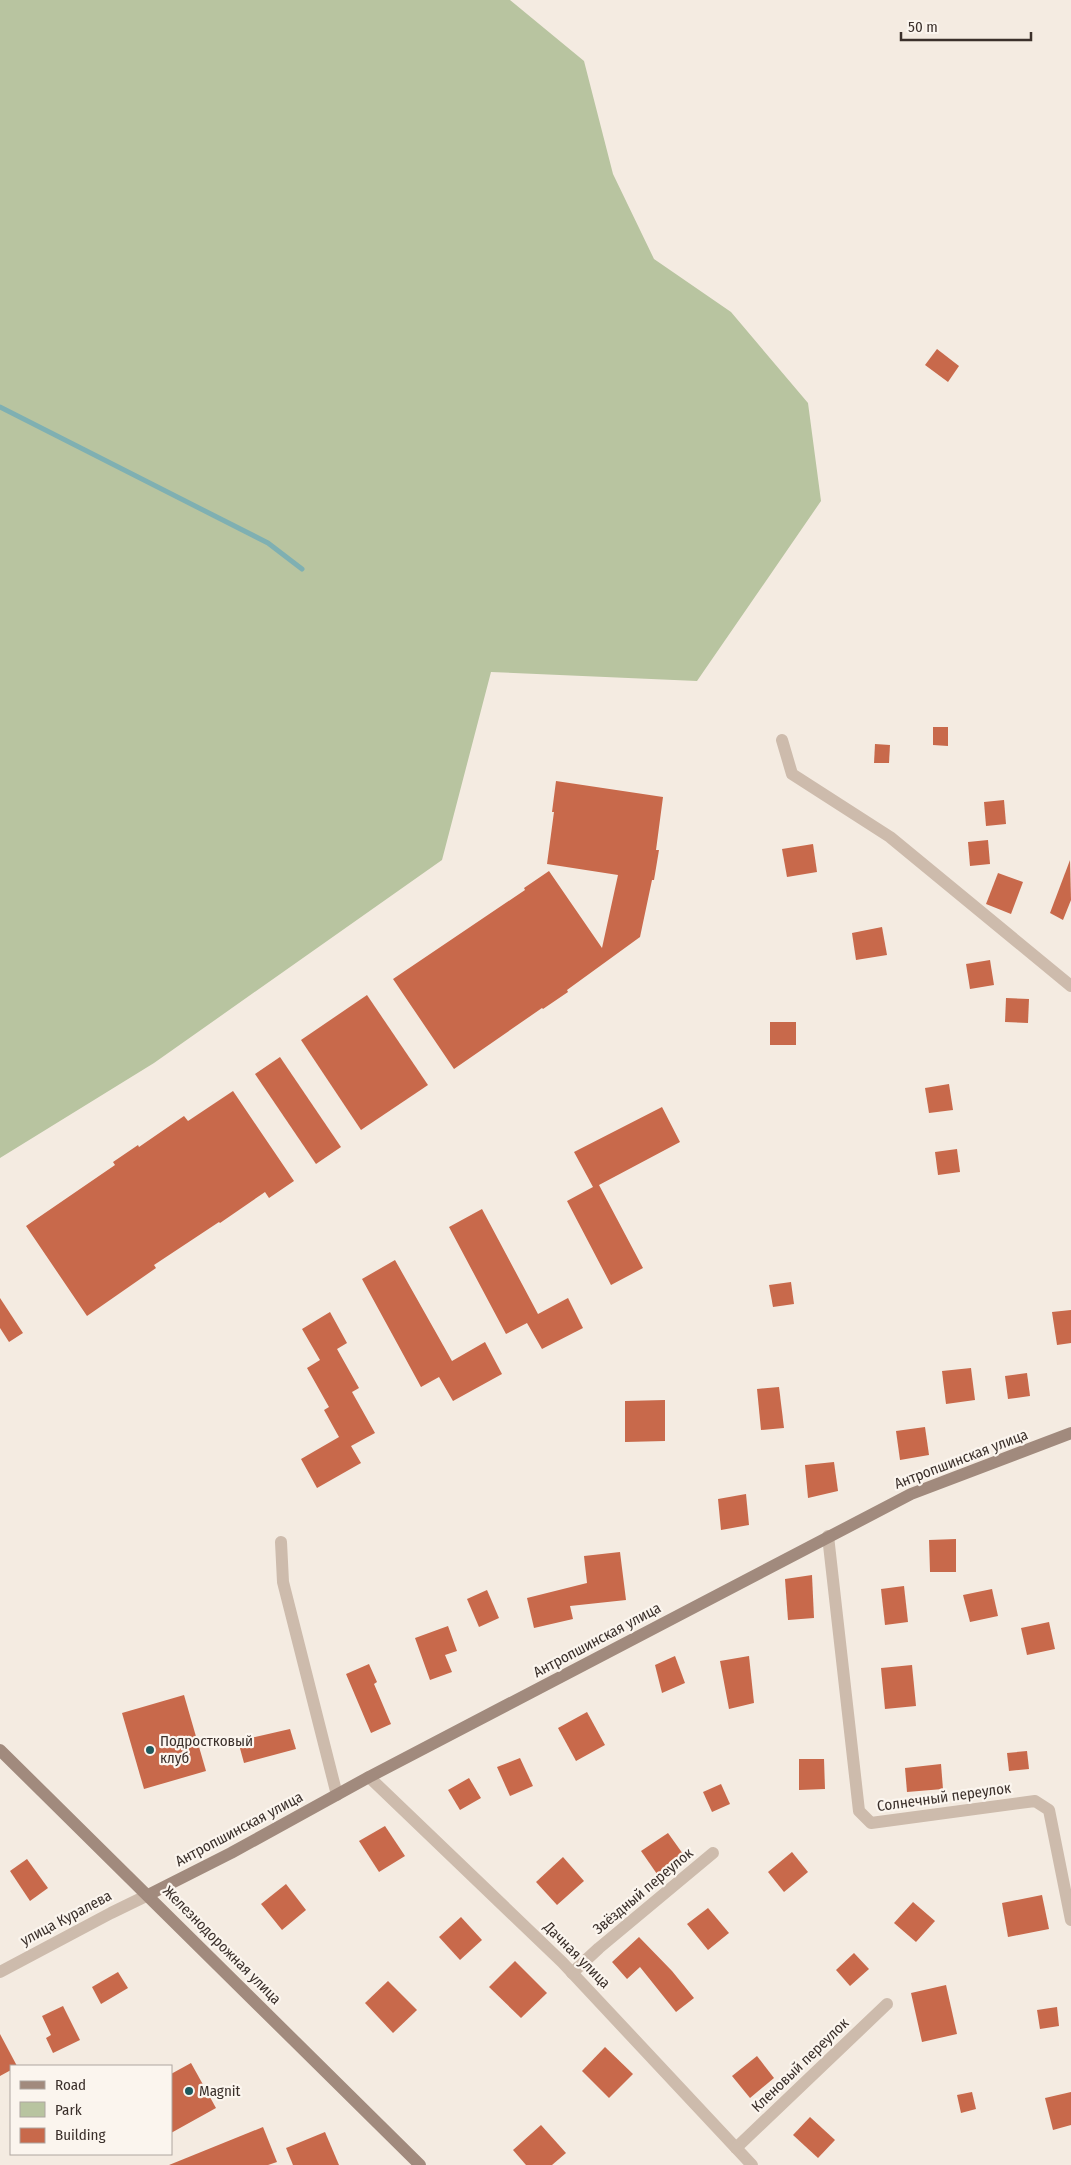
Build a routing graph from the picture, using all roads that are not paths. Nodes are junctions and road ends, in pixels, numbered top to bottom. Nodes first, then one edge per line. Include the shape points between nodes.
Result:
1 (782, 740) dead end
2 (1071, 986) edge
3 (1071, 1433) edge
4 (828, 1536) junction
5 (281, 1542) dead end
6 (0, 1750) edge
7 (369, 1777) junction
8 (337, 1795) junction
9 (713, 1854) dead end
10 (148, 1895) junction
11 (1071, 1920) edge
12 (0, 1972) edge
13 (572, 1973) junction
14 (887, 2004) dead end
15 (736, 2148) junction
16 (420, 2165) edge
17 (752, 2165) edge

1 - 2 street via 792,774 890,836
3 - 4 street, Антропшинская улица via 911,1494
4 - 7 street, Антропшинская улица
4 - 11 street, Солнечный переулок via 859,1811 872,1823 1035,1801 1049,1810
5 - 8 street via 283,1582
6 - 10 street, Железнодорожная улица
7 - 8 street, Антропшинская улица
7 - 13 street, Дачная улица
8 - 10 street, Антропшинская улица
9 - 13 street, Звёздный переулок
10 - 12 street, улица Куралева
10 - 16 street, Железнодорожная улица
13 - 15 street, Дачная улица
14 - 15 street, Кленовый переулок
15 - 17 street, Дачная улица

